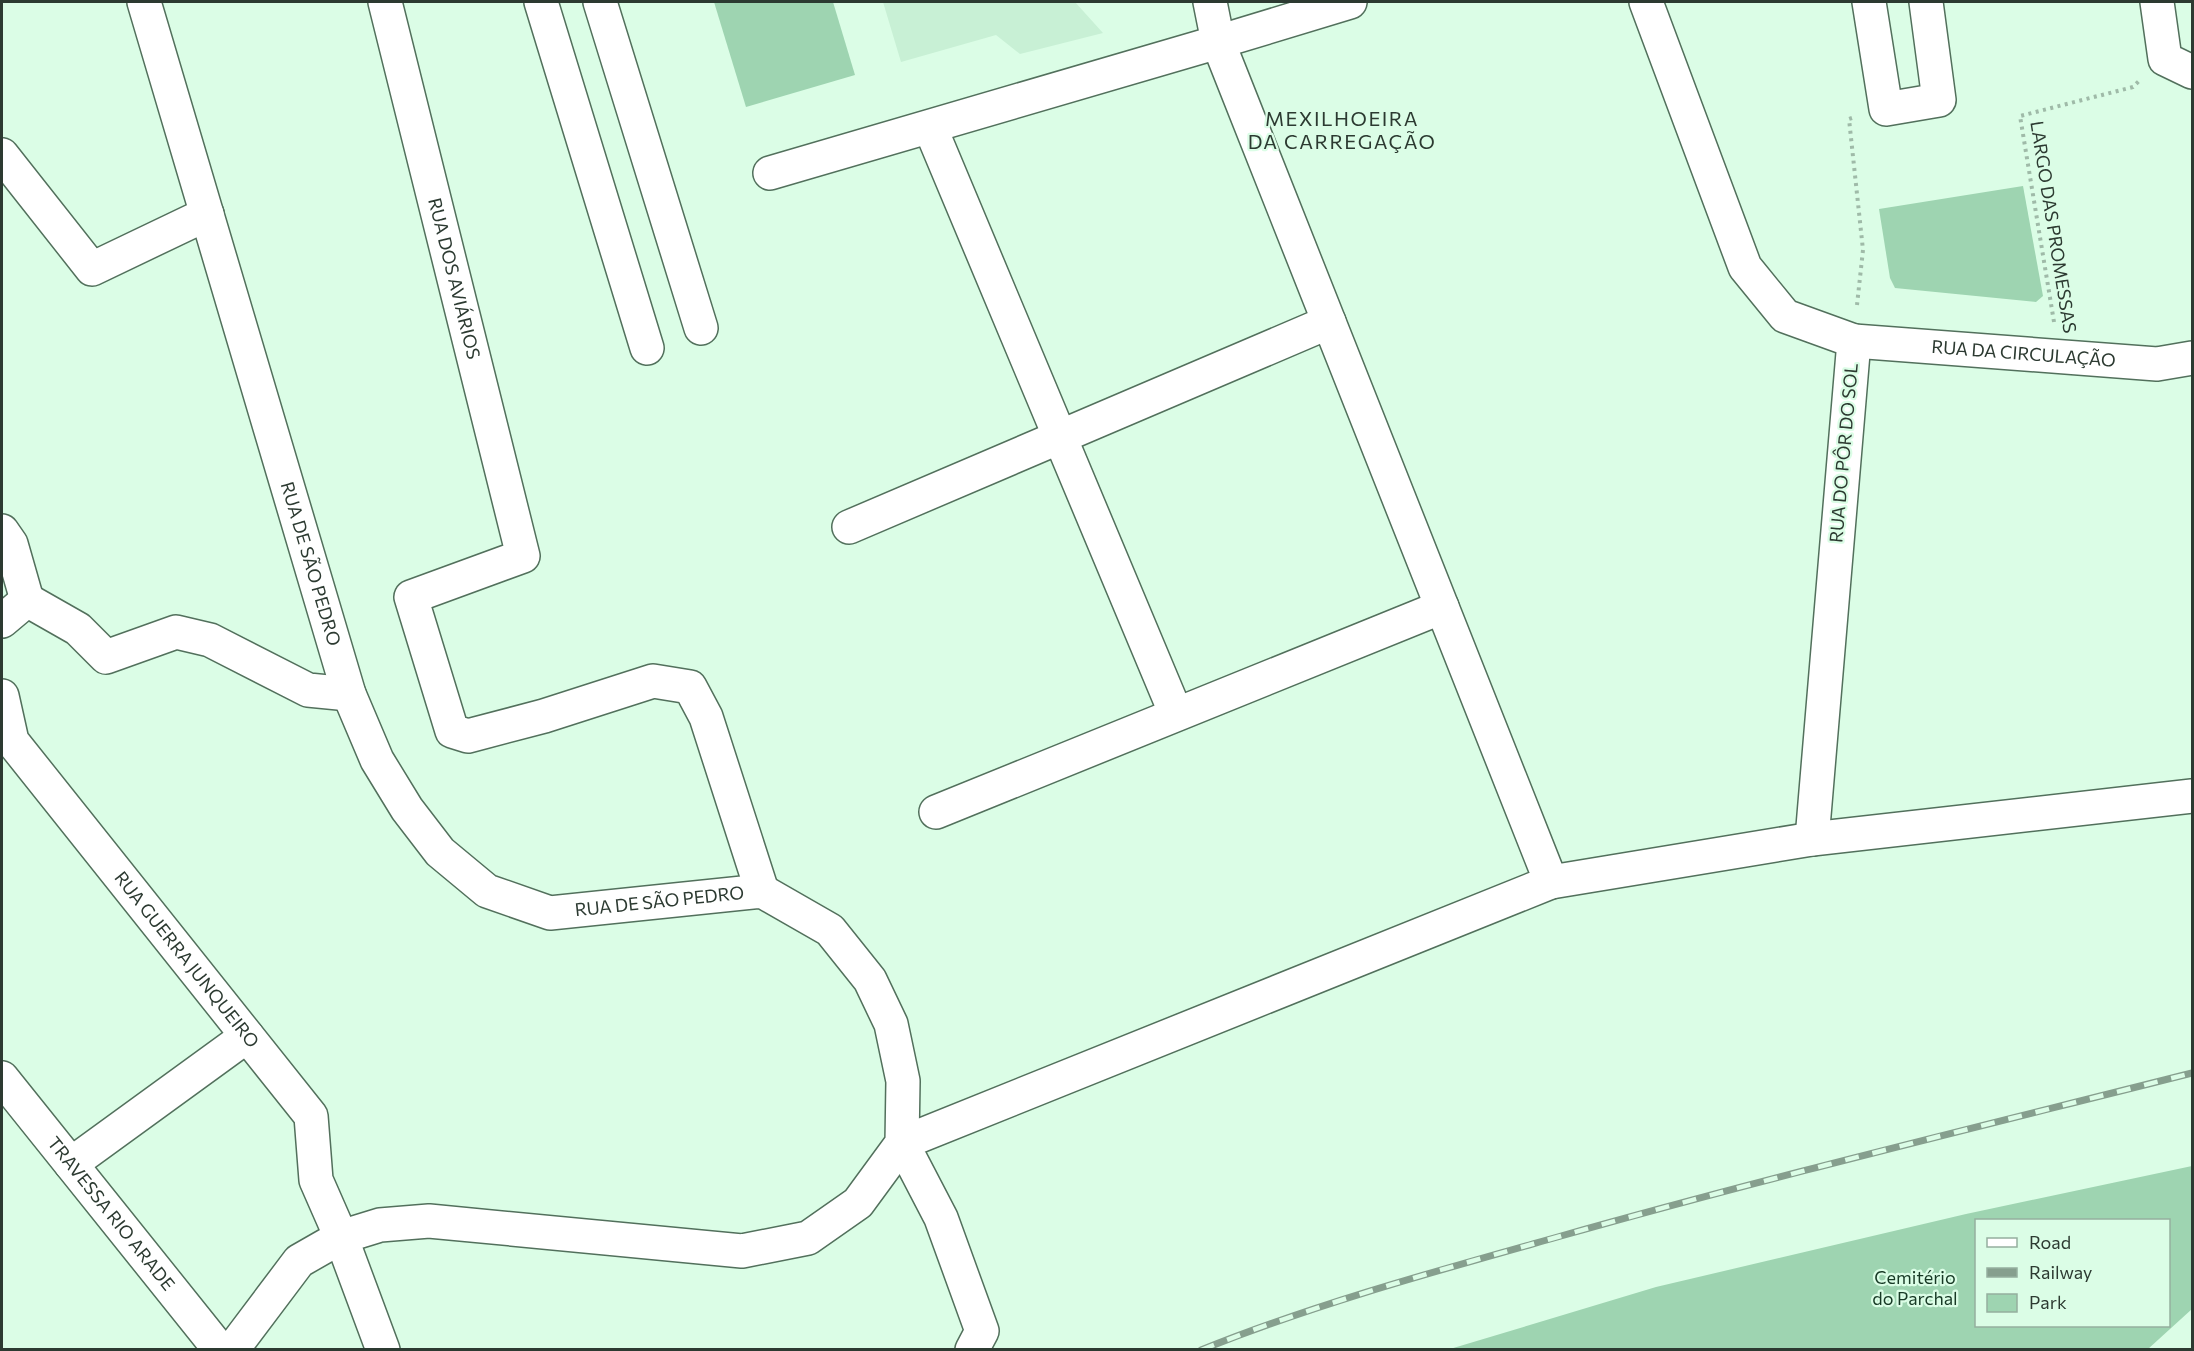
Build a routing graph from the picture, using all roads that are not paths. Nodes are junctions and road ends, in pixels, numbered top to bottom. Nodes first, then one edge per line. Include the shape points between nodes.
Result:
1 (144, 2) edge
2 (385, 2) edge
3 (541, 2) edge
4 (600, 2) edge
5 (1210, 2) edge
6 (1350, 2) edge
7 (1646, 2) edge
8 (1869, 2) edge
9 (1926, 2) edge
10 (2157, 2) edge
11 (1218, 42) junction
12 (2179, 66) edge
13 (930, 127) junction
14 (2, 154) edge
15 (770, 173) dead end
16 (207, 214) junction
17 (1329, 322) junction
18 (701, 328) dead end
19 (1854, 341) junction
20 (647, 348) dead end
21 (2193, 358) edge
22 (1060, 437) junction
23 (849, 527) dead end
24 (2, 531) edge
25 (27, 600) junction
26 (1442, 607) junction
27 (2, 621) edge
28 (349, 694) junction
29 (2, 696) edge
30 (1176, 714) junction
31 (7, 745) edge
32 (2193, 796) edge
33 (936, 812) dead end
34 (1812, 839) junction
35 (1551, 882) junction
36 (762, 891) junction
37 (247, 1036) junction
38 (2, 1078) edge
39 (902, 1143) junction
40 (70, 1164) junction
41 (341, 1237) junction
42 (220, 1350) edge
43 (231, 1350) edge
44 (383, 1350) edge
45 (972, 1350) edge

1 - 16 street, RUA DE SÃO PEDRO
2 - 36 street, RUA DOS AVIÁRIOS via 523,556 411,597 452,731 468,736 653,681 690,687 706,717
3 - 20 street
4 - 18 street
5 - 11 street
6 - 11 street
7 - 19 street, RUA DO PÔR DO SOL via 1745,267 1785,316
8 - 9 street via 1886,109 1939,100
10 - 12 street
11 - 13 street
11 - 17 street
13 - 15 street
13 - 22 street
14 - 16 street via 92,269
16 - 28 street, RUA DE SÃO PEDRO
17 - 22 street
17 - 26 street
19 - 21 street, RUA DA CIRCULAÇÃO via 2157,364
19 - 34 street, RUA DO PÔR DO SOL
22 - 23 street
22 - 30 street
24 - 25 street via 11,544
25 - 27 street
25 - 28 street via 78,629 106,657 176,632 210,640 308,690
26 - 30 street
26 - 35 street
28 - 36 street, RUA DE SÃO PEDRO via 377,760 407,809 440,852 487,891 550,913
29 - 31 street, RUA GUERRA JUNQUEIRO
30 - 33 street
31 - 37 street, RUA GUERRA JUNQUEIRO
32 - 34 street
34 - 35 street
35 - 39 street
36 - 39 street, RUA DE SÃO PEDRO via 830,930 870,980 891,1024 903,1081
37 - 40 street
37 - 41 street, RUA GUERRA JUNQUEIRO via 311,1116 315,1180
38 - 40 street, TRAVESSA RIO ARADE
39 - 41 street via 858,1203 808,1238 742,1251 429,1221 380,1225
39 - 45 street via 942,1218 981,1331
40 - 42 street, TRAVESSA RIO ARADE
41 - 43 street via 299,1261
41 - 44 street, RUA GUERRA JUNQUEIRO

